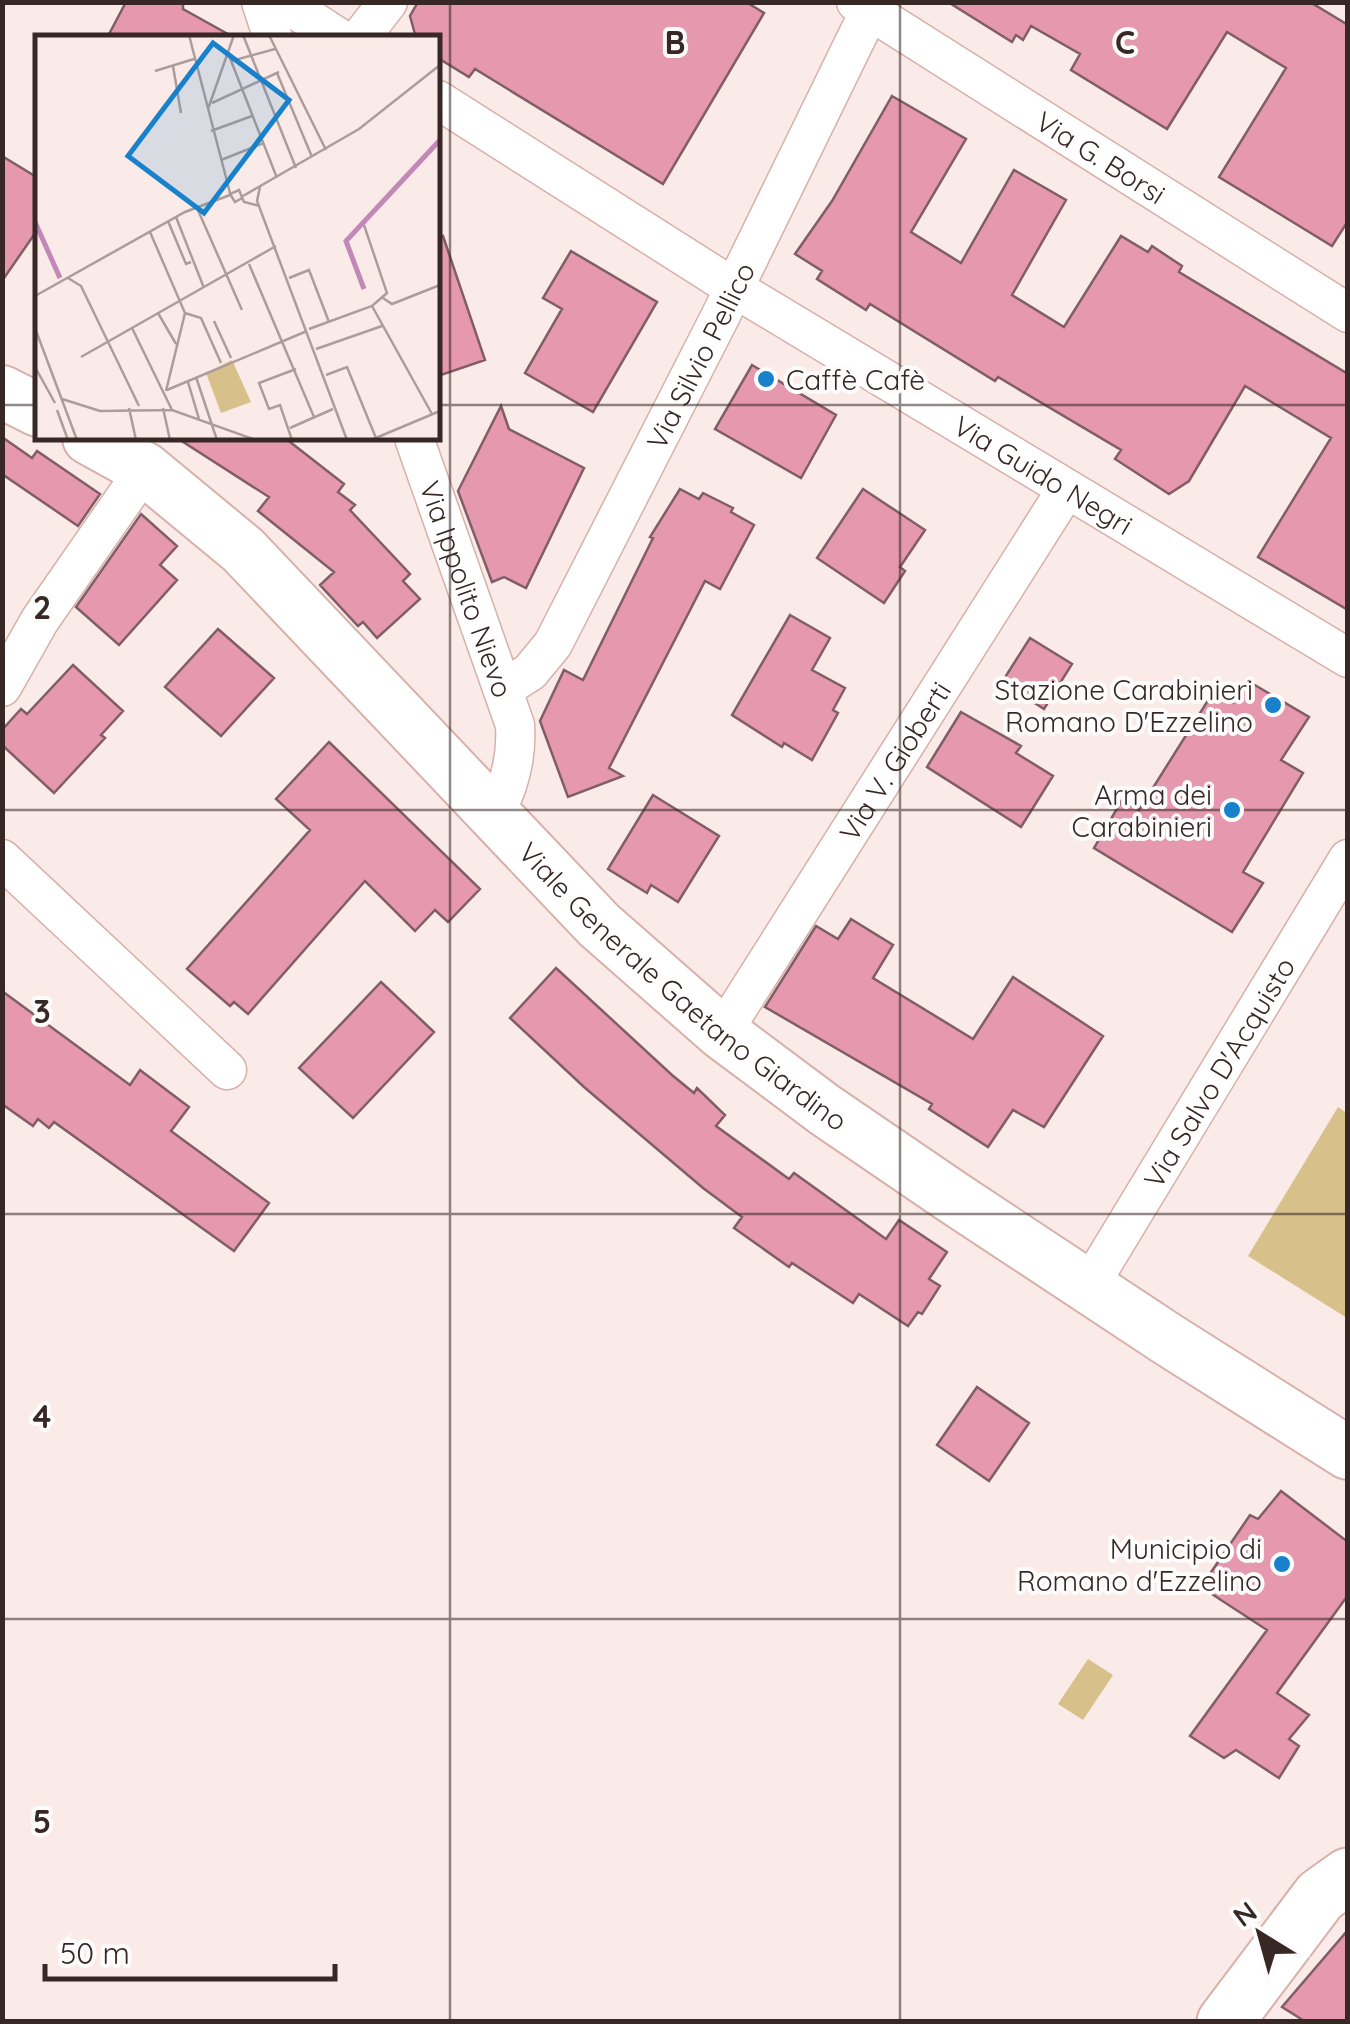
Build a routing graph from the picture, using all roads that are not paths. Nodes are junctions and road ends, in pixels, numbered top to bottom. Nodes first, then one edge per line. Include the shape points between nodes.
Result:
1 (261, 2) edge
2 (284, 2) edge
3 (388, 2) edge
4 (866, 5) edge
5 (272, 35) edge
6 (334, 35) edge
7 (362, 35) edge
8 (440, 101) edge
9 (734, 288) junction
10 (1348, 313) edge
11 (2, 392) edge
12 (35, 408) edge
13 (93, 440) edge
14 (415, 440) edge
15 (144, 469) junction
16 (1066, 490) junction
17 (1348, 658) edge
18 (2, 687) edge
19 (503, 689) junction
20 (516, 739) junction
21 (458, 775) junction
22 (495, 813) junction
23 (2, 859) edge
24 (1348, 859) edge
25 (722, 1033) junction
26 (227, 1070) dead end
27 (1089, 1286) junction
28 (1348, 1453) edge
29 (1348, 1840) edge
30 (1334, 1886) edge
31 (1225, 2022) edge

1 - 5 street
2 - 6 street
3 - 7 street
4 - 9 street, Via Silvio Pellico
4 - 10 street, Via G. Borsi
8 - 9 street, Via Guido Negri
9 - 16 street, Via Guido Negri
9 - 19 street, Via Silvio Pellico via 554,644 530,672
11 - 12 main road
13 - 15 main road, Viale Generale Gaetano Giardino
14 - 19 street, Via Ippolito Nievo
15 - 18 street
15 - 21 main road, Viale Generale Gaetano Giardino via 243,550
16 - 17 street, Via Guido Negri
16 - 25 street, Via V. Gioberti
19 - 20 street, Via Ippolito Nievo
20 - 21 street
20 - 22 street, Via Ippolito Nievo via 507,790
21 - 22 main road, Viale Generale Gaetano Giardino
22 - 25 main road, Viale Generale Gaetano Giardino via 599,925
23 - 26 street
24 - 27 street, Via Salvo D'Acquisto
25 - 27 main road, Viale Generale Gaetano Giardino
27 - 28 main road, Viale Generale Gaetano Giardino
29 - 30 main road via 1336,1856
30 - 31 main road

